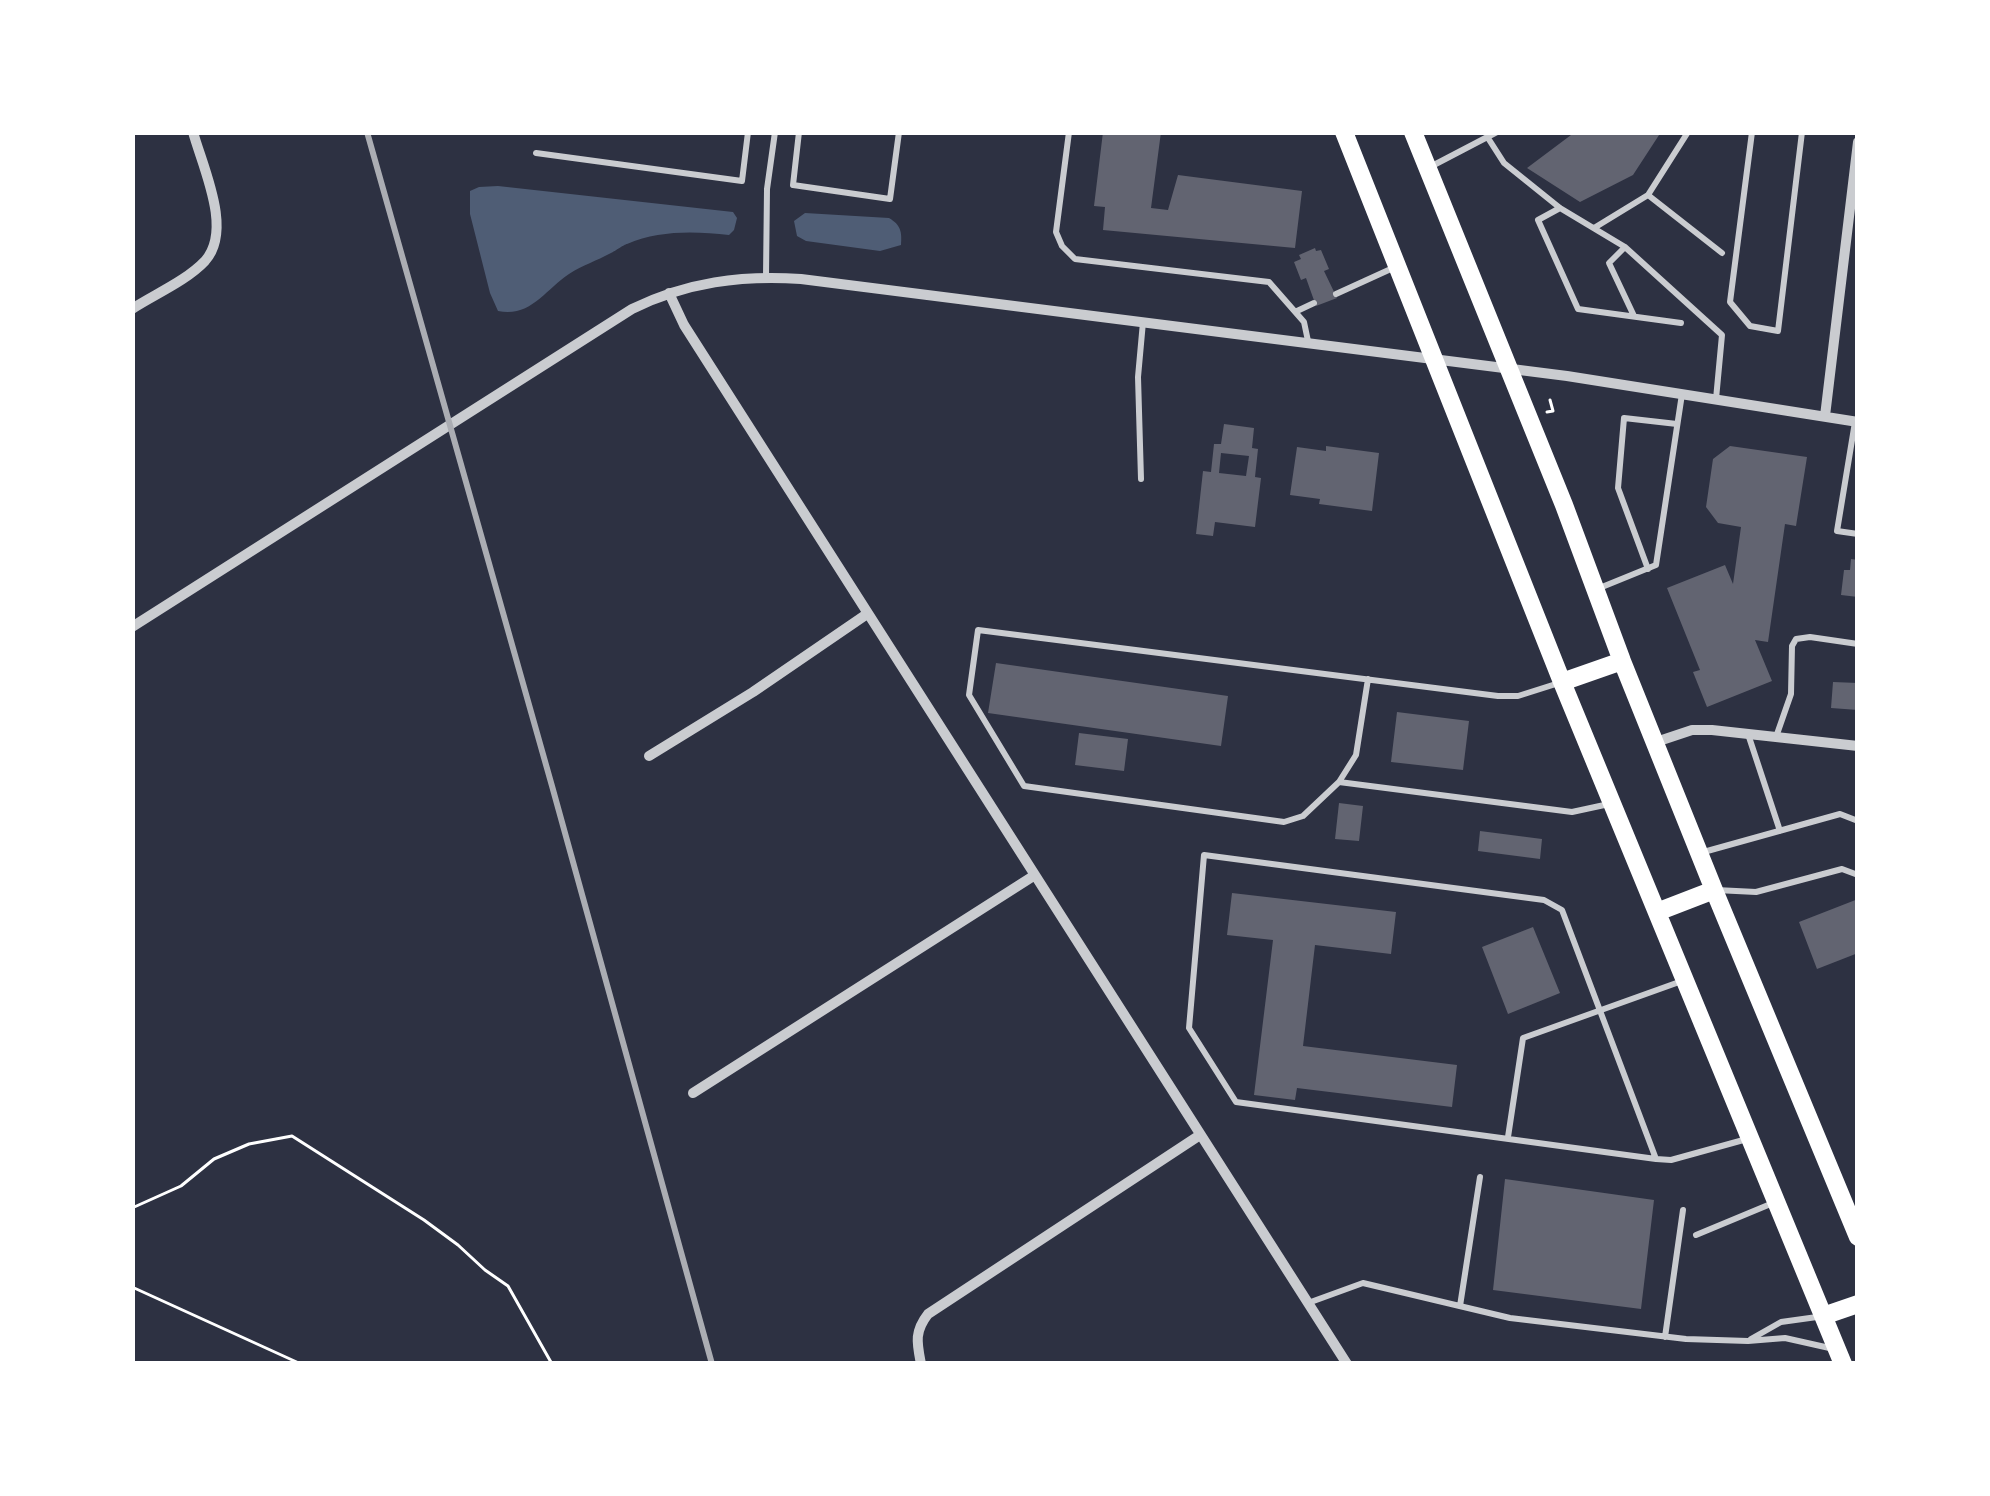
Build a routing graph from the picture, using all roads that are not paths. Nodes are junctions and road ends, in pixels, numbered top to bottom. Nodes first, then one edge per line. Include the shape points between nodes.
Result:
1 (193, 132) edge
2 (748, 132) edge
3 (776, 132) edge
4 (799, 132) edge
5 (898, 132) edge
6 (1069, 132) edge
7 (1344, 132) edge
8 (1413, 132) edge
9 (1497, 132) edge
10 (1688, 132) edge
11 (1752, 132) edge
12 (1802, 132) edge
13 (1488, 138) junction
14 (1858, 142) edge
15 (536, 154) dead end
16 (1427, 169) junction
17 (1648, 195) junction
18 (1560, 208) junction
19 (1594, 228) junction
20 (1625, 247) junction
21 (1722, 253) dead end
22 (1398, 266) junction
23 (766, 276) junction
24 (669, 293) junction
25 (1336, 294) dead end
26 (1314, 303) dead end
27 (132, 309) edge
28 (1297, 311) junction
29 (1634, 316) junction
30 (1143, 322) junction
31 (1681, 323) dead end
32 (1308, 345) junction
33 (1436, 361) junction
34 (1507, 369) junction
35 (1682, 394) junction
36 (1716, 399) junction
37 (1825, 416) junction
38 (1856, 422) edge
39 (1677, 424) junction
40 (1142, 479) dead end
41 (1858, 534) edge
42 (1648, 568) junction
43 (1595, 590) junction
44 (867, 614) junction
45 (132, 627) edge
46 (1858, 644) edge
47 (1622, 661) junction
48 (1368, 679) junction
49 (1562, 682) junction
50 (1748, 734) junction
51 (1776, 737) junction
52 (1656, 742) junction
53 (1858, 746) edge
54 (649, 756) dead end
55 (1339, 782) junction
56 (1612, 803) junction
57 (1858, 821) edge
58 (1780, 831) junction
59 (1700, 853) junction
60 (1035, 875) junction
61 (1858, 875) edge
62 (1714, 890) junction
63 (1657, 912) junction
64 (1685, 980) junction
65 (1600, 1009) junction
66 (694, 1093) dead end
67 (1200, 1135) junction
68 (1508, 1138) junction
69 (1750, 1138) junction
70 (1656, 1159) junction
71 (1480, 1178) dead end
72 (1776, 1202) junction
73 (1683, 1210) dead end
74 (1696, 1235) dead end
75 (1858, 1237) edge
76 (1308, 1303) junction
77 (1858, 1304) edge
78 (1460, 1306) junction
79 (1823, 1316) junction
80 (1665, 1337) junction
81 (1748, 1341) junction
82 (1840, 1357) edge
83 (921, 1364) edge
84 (1347, 1364) edge

1 - 27 street via 218,236 204,262
2 - 15 lane via 742,182
3 - 23 lane
4 - 5 lane via 793,185 890,199
6 - 28 lane via 1056,232 1075,260 1269,282
7 - 22 main road
8 - 16 main road
9 - 13 lane
10 - 17 lane
11 - 12 lane via 1730,302 1750,326 1778,331
13 - 16 lane
13 - 18 lane via 1504,163
14 - 37 street
16 - 34 main road
17 - 19 lane
17 - 21 lane
18 - 19 lane
18 - 29 lane via 1538,220 1578,309
19 - 20 lane
20 - 29 lane via 1610,263
20 - 36 lane via 1722,335
22 - 25 lane
22 - 33 main road
23 - 24 street
23 - 30 street
24 - 44 street
24 - 45 street via 612,321
26 - 28 lane
28 - 32 lane
29 - 31 lane
30 - 32 street
30 - 40 lane
32 - 33 street
33 - 34 street
33 - 49 main road
34 - 35 street
34 - 43 main road
35 - 36 street
35 - 39 lane
36 - 37 street
37 - 38 street
38 - 41 lane via 1837,530
39 - 42 lane via 1656,565
39 - 42 lane via 1624,418 1618,488
42 - 43 lane
43 - 47 main road
44 - 54 street
44 - 60 street
46 - 51 lane via 1796,639 1792,694
47 - 49 main road
47 - 52 main road
48 - 49 lane via 1498,695
48 - 55 lane via 1356,755
48 - 55 lane via 978,630 969,694 1024,786 1284,822 1304,816
49 - 56 main road
50 - 51 street
50 - 52 street via 1693,730
50 - 58 lane
51 - 53 street
52 - 59 main road
55 - 56 lane via 1572,812
56 - 63 main road
57 - 58 lane via 1840,814
58 - 59 lane
59 - 62 main road
60 - 66 street
60 - 67 street
61 - 62 lane via 1842,869 1756,892
62 - 63 main road
62 - 75 main road
63 - 64 main road
64 - 65 lane
64 - 69 main road
65 - 68 lane via 1523,1038
65 - 68 lane via 1562,910 1544,900 1204,855 1189,1028 1236,1102
65 - 70 lane
67 - 76 street
67 - 83 street via 928,1314 916,1339
68 - 70 lane
69 - 70 lane
69 - 72 main road
71 - 78 lane
72 - 74 lane
72 - 79 main road
73 - 80 lane
76 - 78 lane via 1363,1283
76 - 84 street
77 - 79 main road
78 - 80 lane
79 - 81 lane via 1781,1322
79 - 82 main road
80 - 81 lane
81 - 82 lane via 1785,1338

